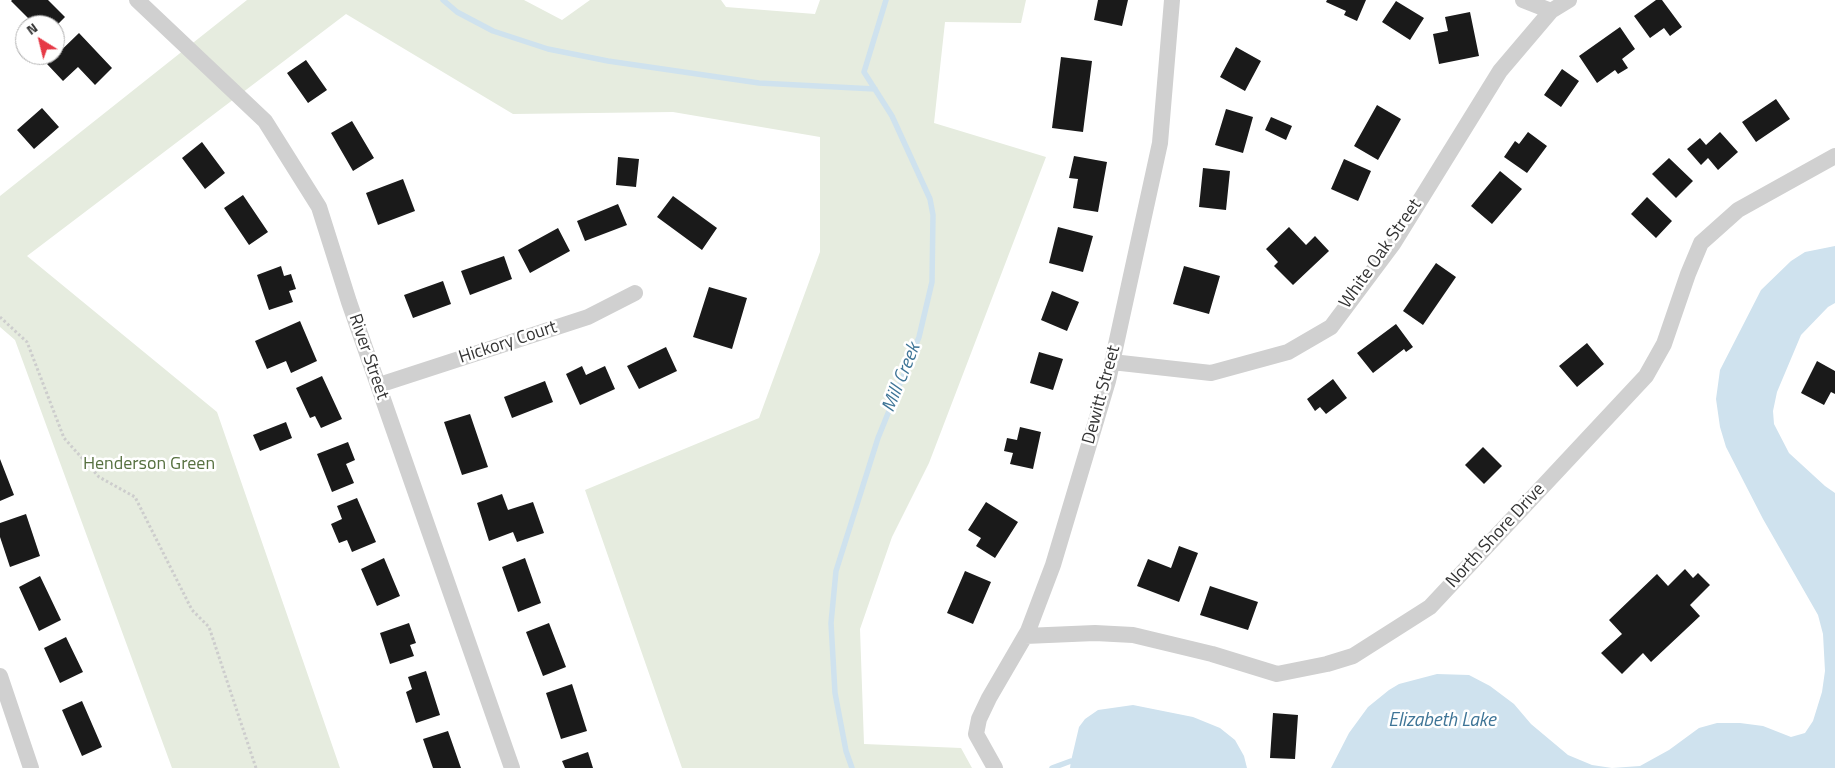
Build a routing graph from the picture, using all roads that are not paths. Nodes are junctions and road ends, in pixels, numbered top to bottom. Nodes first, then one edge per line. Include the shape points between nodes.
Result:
1 (137, 0) edge
2 (1172, 0) edge
3 (1523, 0) edge
4 (1569, 0) edge
5 (1551, 11) junction
6 (1835, 156) edge
7 (635, 293) dead end
8 (1112, 362) junction
9 (378, 385) junction
10 (1025, 636) junction
11 (0, 676) edge
12 (31, 768) edge
13 (512, 768) edge
14 (995, 768) edge

1 - 9 street, River Street via 265,121 319,207
2 - 8 street, Dewitt Street via 1160,143
3 - 5 street
4 - 5 street, White Oak Street
5 - 8 street, White Oak Street via 1500,71 1393,244 1330,327 1288,352 1210,373
6 - 10 street, North Shore Drive via 1738,210 1702,243 1664,344 1646,376 1430,607 1353,656 1277,674 1132,635
7 - 9 street, Hickory Court via 588,317
8 - 10 street, Dewitt Street via 1053,565
9 - 13 street, River Street
10 - 14 street, Dewitt Street via 979,719 976,734
11 - 12 street

